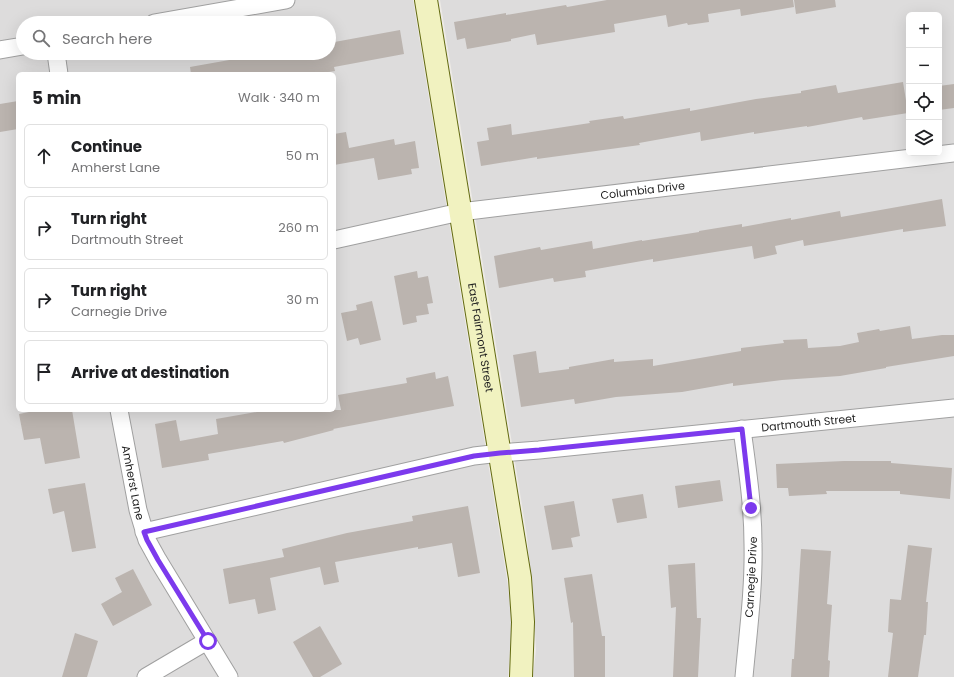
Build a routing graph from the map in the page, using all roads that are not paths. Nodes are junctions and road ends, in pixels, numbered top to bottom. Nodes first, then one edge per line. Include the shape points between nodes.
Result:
1 (286, 0) edge
2 (426, 0) edge
3 (194, 16) edge
4 (16, 47) edge
5 (0, 50) edge
6 (57, 60) edge
7 (60, 72) edge
8 (954, 153) edge
9 (460, 212) junction
10 (336, 240) edge
11 (954, 408) edge
12 (119, 412) edge
13 (742, 429) junction
14 (500, 453) junction
15 (144, 532) junction
16 (208, 641) junction
17 (146, 677) edge
18 (229, 677) edge
19 (521, 677) edge
20 (744, 677) edge

1 - 3 street
2 - 9 street, East Fairmont Street
4 - 5 street
6 - 7 street
8 - 9 street, Columbia Drive
9 - 10 street, Columbia Drive
9 - 14 street, East Fairmont Street
11 - 13 street, Dartmouth Street
12 - 15 street, Amherst Lane
13 - 14 street, Dartmouth Street
13 - 20 street, Carnegie Drive via 753,543
14 - 15 street, Dartmouth Street via 465,457
14 - 19 street, East Fairmont Street via 521,589
15 - 16 street, Amherst Lane via 158,560
16 - 17 street
16 - 18 street, Amherst Lane

